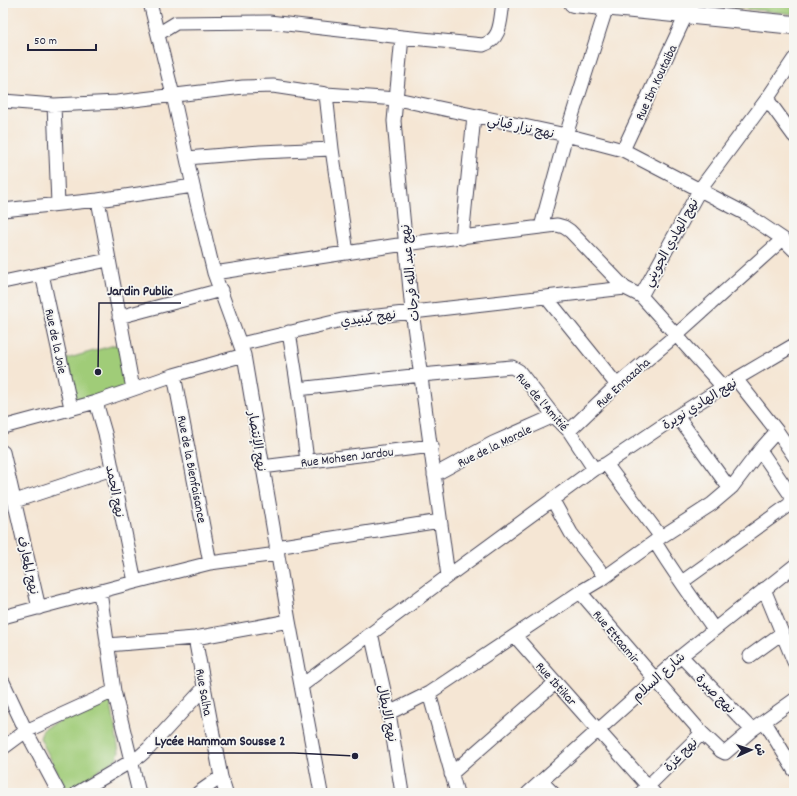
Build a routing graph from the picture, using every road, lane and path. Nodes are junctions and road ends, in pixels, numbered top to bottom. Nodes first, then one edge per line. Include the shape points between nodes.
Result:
1 (150, 3) edge
2 (503, 3) edge
3 (573, 3) edge
4 (607, 6) junction
5 (687, 13) junction
6 (794, 25) edge
7 (158, 34) junction
8 (402, 37) junction
9 (792, 66) edge
10 (326, 94) junction
11 (174, 95) junction
12 (397, 99) junction
13 (767, 99) junction
14 (3, 101) edge
15 (54, 104) junction
16 (474, 116) junction
17 (566, 135) junction
18 (794, 136) edge
19 (332, 149) junction
20 (623, 150) junction
21 (187, 158) junction
22 (193, 186) junction
23 (700, 189) junction
24 (98, 200) junction
25 (58, 204) junction
26 (3, 210) edge
27 (541, 227) junction
28 (462, 238) junction
29 (783, 239) junction
30 (405, 244) junction
31 (794, 250) edge
32 (347, 253) junction
33 (108, 260) junction
34 (214, 273) junction
35 (42, 274) junction
36 (3, 282) edge
37 (625, 288) junction
38 (221, 290) junction
39 (641, 296) junction
40 (546, 297) junction
41 (412, 311) junction
42 (119, 317) junction
43 (289, 332) junction
44 (676, 335) junction
45 (242, 349) junction
46 (792, 349) edge
47 (421, 375) junction
48 (174, 376) junction
49 (736, 379) junction
50 (617, 385) junction
51 (723, 387) junction
52 (132, 389) junction
53 (298, 389) junction
54 (96, 402) junction
55 (71, 408) junction
56 (554, 416) junction
57 (677, 416) junction
58 (3, 427) edge
59 (569, 431) junction
60 (777, 431) junction
61 (432, 446) junction
62 (760, 450) junction
63 (3, 452) edge
64 (793, 453) edge
65 (307, 461) junction
66 (600, 466) junction
67 (262, 467) junction
68 (112, 469) junction
69 (434, 475) junction
70 (730, 489) junction
71 (552, 499) junction
72 (15, 501) junction
73 (440, 521) junction
74 (658, 539) junction
75 (277, 550) junction
76 (210, 563) junction
77 (794, 566) edge
78 (448, 576) junction
79 (605, 577) junction
80 (135, 582) junction
81 (682, 582) junction
82 (764, 589) junction
83 (100, 592) junction
84 (580, 592) junction
85 (39, 608) junction
86 (3, 617) edge
87 (289, 621) junction
88 (714, 629) junction
89 (371, 633) junction
90 (782, 633) junction
91 (515, 636) junction
92 (195, 638) junction
93 (107, 645) junction
94 (681, 656) junction
95 (750, 656) dead end
96 (794, 662) edge
97 (655, 679) junction
98 (3, 682) edge
99 (555, 683) junction
100 (301, 686) junction
101 (204, 688) junction
102 (114, 691) junction
103 (429, 693) junction
104 (794, 700) edge
105 (389, 713) junction
106 (765, 722) junction
107 (599, 730) junction
108 (752, 730) junction
109 (26, 731) junction
110 (702, 733) junction
111 (3, 748) edge
112 (131, 762) junction
113 (794, 770) edge
114 (451, 774) junction
115 (221, 777) junction
116 (541, 780) junction
117 (648, 791) edge
118 (59, 793) edge
119 (77, 793) edge
120 (139, 793) edge
121 (198, 793) edge
122 (226, 793) edge
123 (321, 793) edge
124 (402, 793) edge
125 (456, 793) edge
126 (528, 793) edge
127 (553, 793) edge

1 - 7 street, نهج الإنتصار
2 - 8 street via 496,36 491,42 483,45
3 - 4 highway
4 - 5 highway
4 - 17 street
5 - 6 highway
5 - 20 street, Rue Ibn Koutaiba
7 - 8 street via 176,23 269,22
7 - 11 street, نهج الإنتصار
8 - 12 street, نهج عبد الله فرحات
9 - 13 street
10 - 11 street, نهج نزار قباني via 273,86 243,86
10 - 12 street, نهج نزار قباني
10 - 19 street
11 - 15 street, نهج نزار قباني via 117,102
11 - 21 street, نهج الإنتصار
12 - 16 street, نهج نزار قباني
12 - 30 street, نهج عبد الله فرحات via 394,121
13 - 18 street
13 - 23 street
14 - 15 street, نهج نزار قباني
15 - 25 street
16 - 17 street, نهج نزار قباني
16 - 28 street
17 - 20 street, نهج نزار قباني
17 - 27 street
19 - 21 street
19 - 32 street
20 - 23 street, نهج نزار قباني
21 - 22 street, نهج الإنتصار
22 - 24 street
22 - 34 street, نهج الإنتصار
23 - 29 street, نهج نزار قباني via 746,214
23 - 39 street, نهج الهادي الجويني
24 - 25 street
24 - 33 street
25 - 26 street
27 - 28 street
27 - 37 street via 557,225 570,231
28 - 30 street
29 - 31 street, نهج نزار قباني
29 - 44 street, Rue Ennazaha
30 - 32 street
30 - 41 street, نهج عبد الله فرحات
32 - 34 street
33 - 35 street
33 - 42 street
34 - 38 street, نهج الإنتصار
35 - 36 street
35 - 55 street, Rue de la Joie
37 - 39 street
37 - 40 street, نهج كينيدي
38 - 42 street
38 - 45 street, نهج الإنتصار
39 - 44 street
40 - 41 street, نهج كينيدي
40 - 50 street
41 - 43 street, نهج كينيدي via 342,320
41 - 47 street, نهج عبد الله فرحات
42 - 52 street
43 - 45 street, نهج كينيدي
43 - 53 street
44 - 50 street, Rue Ennazaha
44 - 51 street
45 - 48 street, نهج كينيدي
45 - 67 street, نهج الإنتصار
46 - 49 street, نهج الهادي نويرة
47 - 53 street, Rue de l'Amitié
47 - 56 street, Rue de l'Amitié via 512,367 519,371
47 - 61 street, نهج عبد الله فرحات
48 - 52 street, نهج كينيدي
48 - 76 street, Rue de la Bienfaisance
49 - 51 street, نهج الهادي نويرة
49 - 60 street
50 - 59 street, Rue Ennazaha
51 - 57 street, نهج الهادي نويرة
52 - 54 street, نهج كينيدي
53 - 65 street
54 - 55 street, نهج كينيدي
54 - 68 street, نهج الحمد
55 - 58 street, نهج كينيدي
56 - 59 street, Rue de l'Amitié
56 - 69 street, Rue de la Morale
57 - 66 street, نهج الهادي نويرة
57 - 70 street
59 - 66 street, Rue de l'Amitié
60 - 62 street
60 - 64 street
61 - 65 street, Rue Mohsen Jardou
61 - 69 street, نهج عبد الله فرحات
62 - 70 street
62 - 81 street via 792,498 790,504
63 - 72 street, نهج المعارف
65 - 67 street, Rue Mohsen Jardou
66 - 71 street, نهج الهادي نويرة
66 - 74 street, Rue de l'Amitié
67 - 75 street, نهج الإنتصار
68 - 72 street
68 - 80 street, نهج الحمد
69 - 73 street, نهج عبد الله فرحات
70 - 74 street via 704,510
71 - 78 street, نهج الهادي نويرة
71 - 79 street via 571,533
72 - 85 street, نهج المعارف
73 - 75 street
73 - 78 street, نهج عبد الله فرحات
74 - 79 street
74 - 81 street, Rue de l'Amitié via 670,565
75 - 76 street
75 - 87 street, نهج الإنتصار
76 - 80 street
77 - 82 street, شارع السلام
78 - 89 street, نهج الهادي نويرة
79 - 84 street
80 - 83 street
81 - 88 street, Rue de l'Amitié
82 - 88 street, شارع السلام
82 - 90 street
83 - 85 street
83 - 93 street
84 - 91 street
84 - 97 street, Rue Ettaamir
85 - 86 street
87 - 92 street
87 - 100 street, نهج الإنتصار
88 - 94 street, شارع السلام
89 - 100 street
89 - 105 street, نهج الابطال
90 - 95 street
90 - 96 street
91 - 99 street, Rue Ibtikar
91 - 103 street
92 - 93 street
92 - 101 street, Rue Salha
93 - 102 street
94 - 97 street, شارع السلام
94 - 108 street, نهج صبرة
97 - 107 street, شارع السلام
97 - 110 street, Rue Ettaamir
98 - 109 street
99 - 107 street, Rue Ibtikar
99 - 114 street
100 - 123 street, نهج الإنتصار
101 - 112 street via 149,748
101 - 115 street, Rue Salha
102 - 109 street
102 - 112 street
103 - 105 street
103 - 114 street
104 - 106 street
105 - 124 street, نهج الابطال
106 - 108 street
106 - 113 street
107 - 116 street, شارع السلام
107 - 117 street, Rue Ibtikar
108 - 110 street, Rue Ettaamir via 725,753
109 - 111 street
109 - 118 street
110 - 117 street, نهج غزة
112 - 119 street
112 - 120 street
114 - 125 street
115 - 121 street
115 - 122 street, Rue Salha
116 - 126 street, شارع السلام
116 - 127 street

